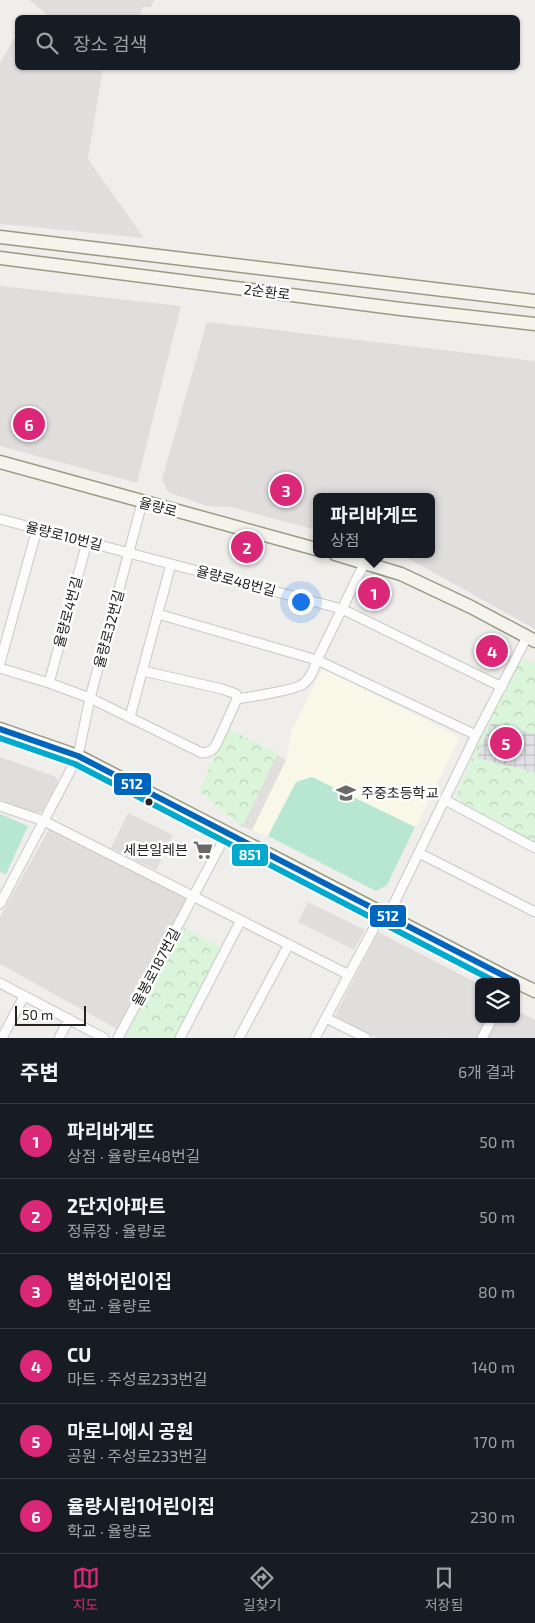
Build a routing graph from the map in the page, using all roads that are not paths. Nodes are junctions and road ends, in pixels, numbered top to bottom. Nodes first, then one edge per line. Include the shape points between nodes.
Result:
1 (0, 237) edge
2 (0, 258) edge
3 (535, 301) edge
4 (535, 324) edge
5 (0, 462) edge
6 (142, 502) junction
7 (0, 519) edge
8 (37, 529) junction
9 (87, 542) junction
10 (313, 548) edge
11 (129, 553) junction
12 (350, 558) edge
13 (365, 562) junction
14 (171, 564) junction
15 (342, 609) junction
16 (158, 614) junction
17 (531, 639) edge
18 (317, 660) junction
19 (0, 663) edge
20 (0, 668) edge
21 (143, 671) junction
22 (49, 683) junction
23 (502, 686) junction
24 (90, 698) junction
25 (237, 699) junction
26 (130, 717) junction
27 (0, 729) edge
28 (476, 735) junction
29 (78, 756) junction
30 (444, 800) junction
31 (0, 806) edge
32 (44, 821) junction
33 (227, 833) junction
34 (535, 848) edge
35 (419, 853) junction
36 (194, 896) junction
37 (0, 904) edge
38 (535, 912) edge
39 (385, 915) junction
40 (241, 920) junction
41 (289, 944) junction
42 (349, 974) junction
43 (508, 978) edge
44 (0, 982) edge
45 (520, 984) edge
46 (535, 991) edge
47 (24, 996) junction
48 (326, 1018) junction
49 (69, 1019) junction
50 (490, 1023) edge
51 (2, 1038) edge
52 (59, 1038) edge
53 (104, 1038) edge
54 (118, 1038) edge
55 (180, 1038) edge
56 (239, 1038) edge
57 (315, 1038) edge
58 (366, 1038) edge
59 (482, 1038) edge

1 - 3 street, 2순환로
2 - 4 street, 2순환로
5 - 6 street, 율량로
6 - 10 street, 율량로
6 - 11 street, 율량로32번길
7 - 8 street, 율량로10번길
8 - 9 street, 율량로10번길
8 - 19 street
9 - 11 street, 율량로10번길
9 - 22 street, 율량로4번길
11 - 14 street, 율량로48번길
11 - 24 street, 율량로32번길
12 - 13 street
13 - 15 street
13 - 17 street via 401,574
14 - 15 street, 율량로48번길
14 - 16 street
15 - 18 street
15 - 23 street, 율량로48번길
16 - 18 street
16 - 21 street
17 - 23 street
18 - 25 street via 313,672 302,686
18 - 28 street
20 - 22 street
21 - 25 street via 222,689 236,694
21 - 26 street
22 - 24 street
23 - 28 street
24 - 26 street
24 - 29 street, 율량로32번길
25 - 26 street via 210,752 202,753
27 - 29 street
28 - 30 street
29 - 32 street, 율량로32번길
29 - 33 street
30 - 34 street
30 - 35 street
31 - 32 street
32 - 36 street
32 - 37 street, 율량로32번길
33 - 36 street, 율봉로187번길
33 - 39 street
35 - 38 street
35 - 39 street
36 - 40 street
36 - 54 street, 율봉로187번길
39 - 42 street
39 - 43 street
40 - 41 street
40 - 55 street
41 - 42 street
41 - 56 street
42 - 48 street
44 - 47 street
45 - 46 street
47 - 49 street
47 - 51 street
48 - 57 street
48 - 58 street
49 - 52 street
49 - 53 street
50 - 59 street

